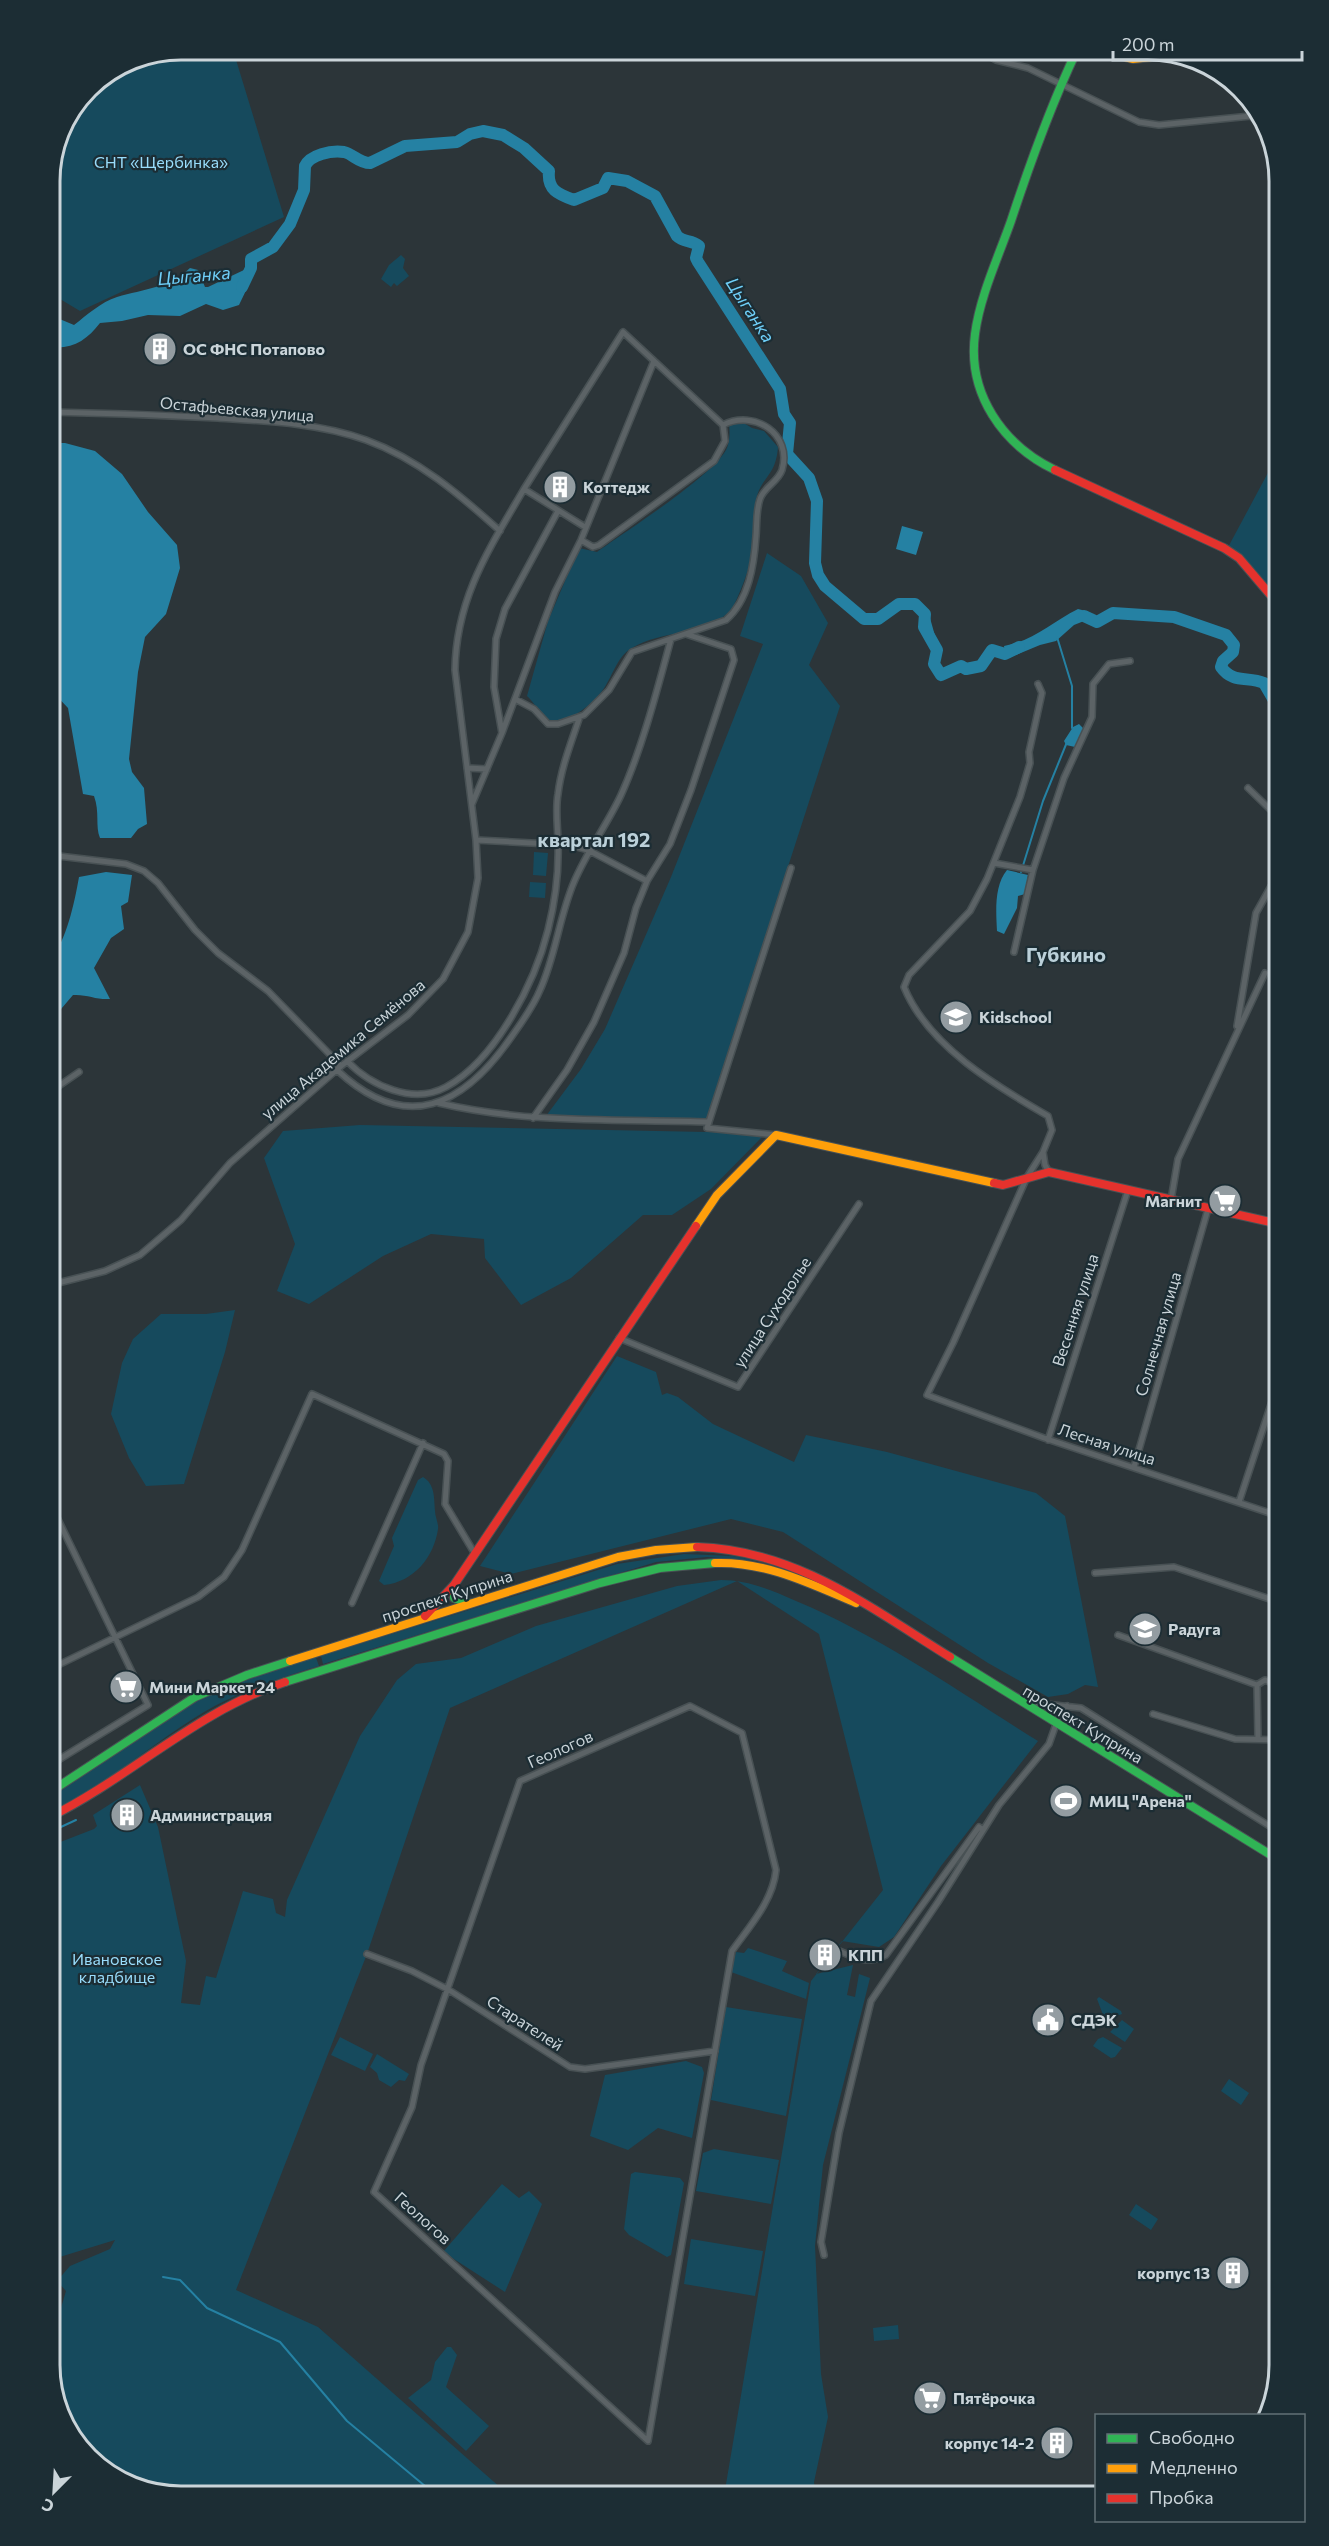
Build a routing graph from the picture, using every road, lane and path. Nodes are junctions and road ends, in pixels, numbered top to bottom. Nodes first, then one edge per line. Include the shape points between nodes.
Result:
1 (996, 60) edge
2 (1073, 60) edge
3 (1062, 84) junction
4 (1250, 116) edge
5 (654, 361) junction
6 (60, 412) edge
7 (723, 425) junction
8 (524, 489) junction
9 (558, 511) junction
10 (585, 527) junction
11 (500, 531) junction
12 (580, 540) junction
13 (1269, 592) edge
14 (686, 634) junction
15 (671, 639) junction
16 (1130, 661) dead end
17 (1038, 684) dead end
18 (517, 700) junction
19 (579, 719) junction
20 (502, 733) junction
21 (467, 768) junction
22 (487, 770) junction
23 (1248, 788) dead end
24 (472, 806) junction
25 (1269, 808) edge
26 (476, 840) junction
27 (558, 844) junction
28 (588, 850) junction
29 (60, 856) edge
30 (994, 863) junction
31 (791, 868) dead end
32 (1033, 870) junction
33 (647, 881) junction
34 (1269, 891) edge
35 (1014, 952) dead end
36 (1265, 973) dead end
37 (1236, 1034) junction
38 (347, 1061) junction
39 (339, 1068) junction
40 (79, 1072) dead end
41 (60, 1085) edge
42 (438, 1102) junction
43 (533, 1118) junction
44 (709, 1122) junction
45 (776, 1135) junction
46 (1043, 1152) junction
47 (1049, 1172) junction
48 (1027, 1177) junction
49 (1128, 1190) junction
50 (1171, 1200) junction
51 (859, 1204) dead end
52 (1208, 1209) junction
53 (1269, 1222) edge
54 (60, 1283) edge
55 (619, 1338) junction
56 (1269, 1413) edge
57 (1048, 1440) junction
58 (423, 1443) junction
59 (1134, 1467) junction
60 (1239, 1502) junction
61 (1269, 1512) edge
62 (60, 1524) edge
63 (475, 1554) junction
64 (1095, 1573) dead end
65 (454, 1585) junction
66 (1269, 1598) edge
67 (352, 1603) dead end
68 (471, 1603) junction
69 (873, 1611) junction
70 (414, 1621) junction
71 (1118, 1635) dead end
72 (115, 1638) junction
73 (60, 1665) edge
74 (1269, 1682) edge
75 (1257, 1685) junction
76 (1019, 1701) junction
77 (1067, 1706) junction
78 (1154, 1714) dead end
79 (1056, 1725) junction
80 (1258, 1738) junction
81 (1269, 1739) edge
82 (60, 1759) edge
83 (60, 1785) edge
84 (60, 1812) edge
85 (1269, 1825) edge
86 (983, 1830) junction
87 (1269, 1853) edge
88 (835, 1949) dead end
89 (367, 1954) dead end
90 (448, 1990) junction
91 (715, 2051) junction
92 (825, 2254) dead end

1 - 3 street via 1028,68
2 - 3 main road
3 - 4 street via 1139,122 1160,125
3 - 13 main road via 1032,156 976,329 973,357 987,407 1018,448 1224,548 1239,558
5 - 7 street
5 - 8 street, улица Академика Семёнова via 622,332
5 - 10 street
6 - 11 street, Остафьевская улица via 303,425 365,440 451,486
7 - 12 street via 725,441 714,461 599,545
7 - 14 street via 737,418 764,424 776,435 783,456 782,470 760,499 755,560 735,612 726,620
8 - 9 street
8 - 11 street, улица Академика Семёнова
9 - 10 street
9 - 20 street via 505,609 496,639 494,687
10 - 12 street
11 - 21 street, улица Академика Семёнова via 476,571 455,646
12 - 18 street via 555,592
14 - 15 street
14 - 33 street via 731,649 734,660 670,844
15 - 19 street via 632,652 609,690
15 - 28 street via 622,793
16 - 32 street via 1109,664 1093,684 1092,717 1064,778
17 - 30 street via 1042,693 1030,763
18 - 19 street via 534,709 548,724
18 - 20 street
19 - 27 street via 558,794
20 - 22 street
21 - 22 street
21 - 24 street, улица Академика Семёнова
22 - 24 street
23 - 25 street
24 - 26 street, улица Академика Семёнова
26 - 27 street
26 - 38 street, улица Академика Семёнова via 475,903 468,932 443,979 408,1015
27 - 28 street
27 - 38 street via 557,880 548,930 529,985 491,1046 466,1073 445,1088 413,1093 374,1084
28 - 33 street
28 - 42 street via 566,904 541,990 528,1013 501,1053 474,1082 451,1099
29 - 39 street via 126,864 144,871 202,938 242,974 268,991
30 - 32 street
30 - 46 street via 970,911 909,975 904,987 924,1022 961,1059 995,1086 1048,1116 1052,1130
31 - 44 street
32 - 35 street
33 - 43 street via 624,953 594,1022
34 - 37 street via 1256,913
36 - 37 street
37 - 50 street via 1178,1159
38 - 39 street, улица Академика Семёнова
39 - 42 street via 369,1096 412,1106
39 - 54 street, улица Академика Семёнова via 230,1163 181,1220 140,1255 105,1271
40 - 41 street
42 - 43 street via 478,1112
43 - 44 street
44 - 45 street via 706,1128
45 - 48 main road via 984,1182 1003,1185
45 - 55 main road via 717,1195
46 - 47 street
46 - 48 street
47 - 48 main road
47 - 49 main road
48 - 57 street, Лесная улица via 927,1395
49 - 50 main road
49 - 57 street, Весенняя улица
50 - 52 main road
51 - 55 street, улица Суходолье via 738,1387
52 - 53 main road
52 - 59 street, Солнечная улица
55 - 63 main road
56 - 60 street
57 - 59 street, Лесная улица
58 - 63 street via 447,1458 445,1504
58 - 67 street
58 - 72 street via 312,1394 230,1570 205,1593
59 - 60 street, Лесная улица
60 - 61 street, Лесная улица
62 - 72 street
63 - 65 main road
64 - 66 street via 1174,1567
65 - 68 main road via 454,1598
65 - 70 main road via 438,1605
68 - 69 main road, проспект Куприна via 618,1557 688,1547 728,1548 793,1565
68 - 70 main road, проспект Куприна
69 - 76 main road, проспект Куприна
69 - 84 main road, проспект Куприна via 799,1578 758,1567 686,1564 616,1578 251,1694 207,1715 96,1792
70 - 83 main road, проспект Куприна via 220,1685 166,1715
71 - 75 street
72 - 73 street
72 - 82 street via 148,1705
74 - 75 street
75 - 80 street
76 - 77 street
76 - 79 main road, проспект Куприна
77 - 79 street via 1061,1710
77 - 85 street via 1088,1712
78 - 80 street via 1235,1739
79 - 86 street via 1049,1744 1014,1784
79 - 87 main road, проспект Куприна
80 - 81 street
86 - 88 street via 979,1827 885,1955 867,1961
86 - 92 street via 871,2001 839,2133 821,2242
89 - 90 street, Старателей
90 - 91 street, Старателей via 570,2067 585,2069
90 - 91 street, Геологов via 520,1781 690,1706 742,1733 776,1870 769,1898 732,1951
90 - 91 street, Геологов via 418,2073 412,2107 374,2192 648,2441

